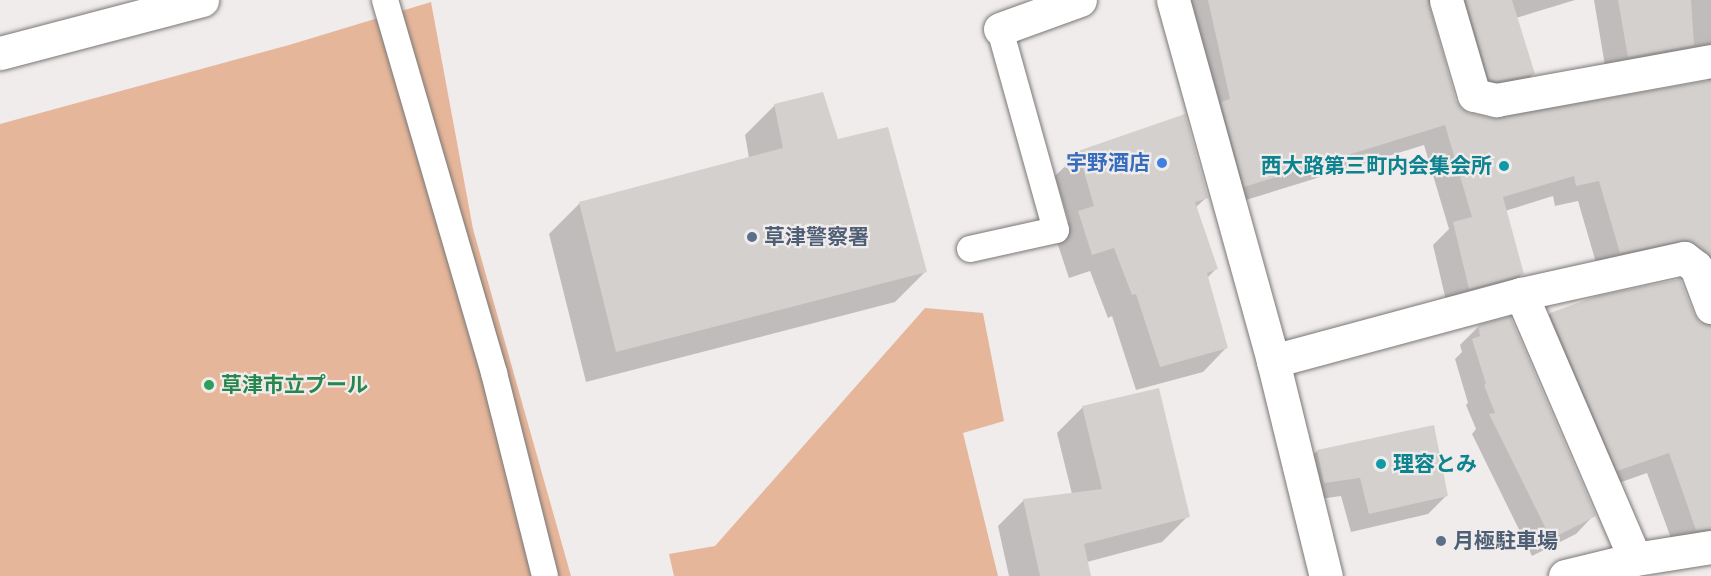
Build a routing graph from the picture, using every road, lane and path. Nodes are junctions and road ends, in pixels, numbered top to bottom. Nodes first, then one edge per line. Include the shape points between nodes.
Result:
1 (202, 0) edge
2 (385, 0) edge
3 (1080, 0) edge
4 (1173, 0) edge
5 (1446, 0) edge
6 (1000, 29) joint
7 (0, 53) edge
8 (1711, 61) edge
9 (970, 249) dead end
10 (1521, 294) junction
11 (1711, 307) edge
12 (1273, 361) junction
13 (1711, 547) edge
14 (1635, 559) junction
15 (545, 576) edge
16 (1326, 576) edge
17 (1565, 576) edge

1 - 7 street
2 - 15 lane via 494,373
3 - 6 street
4 - 12 street
5 - 8 street via 1474,95 1496,100
6 - 9 lane via 1056,230
10 - 11 street via 1684,258 1696,267
10 - 12 street
10 - 14 street
12 - 16 street
13 - 14 street
14 - 17 street

